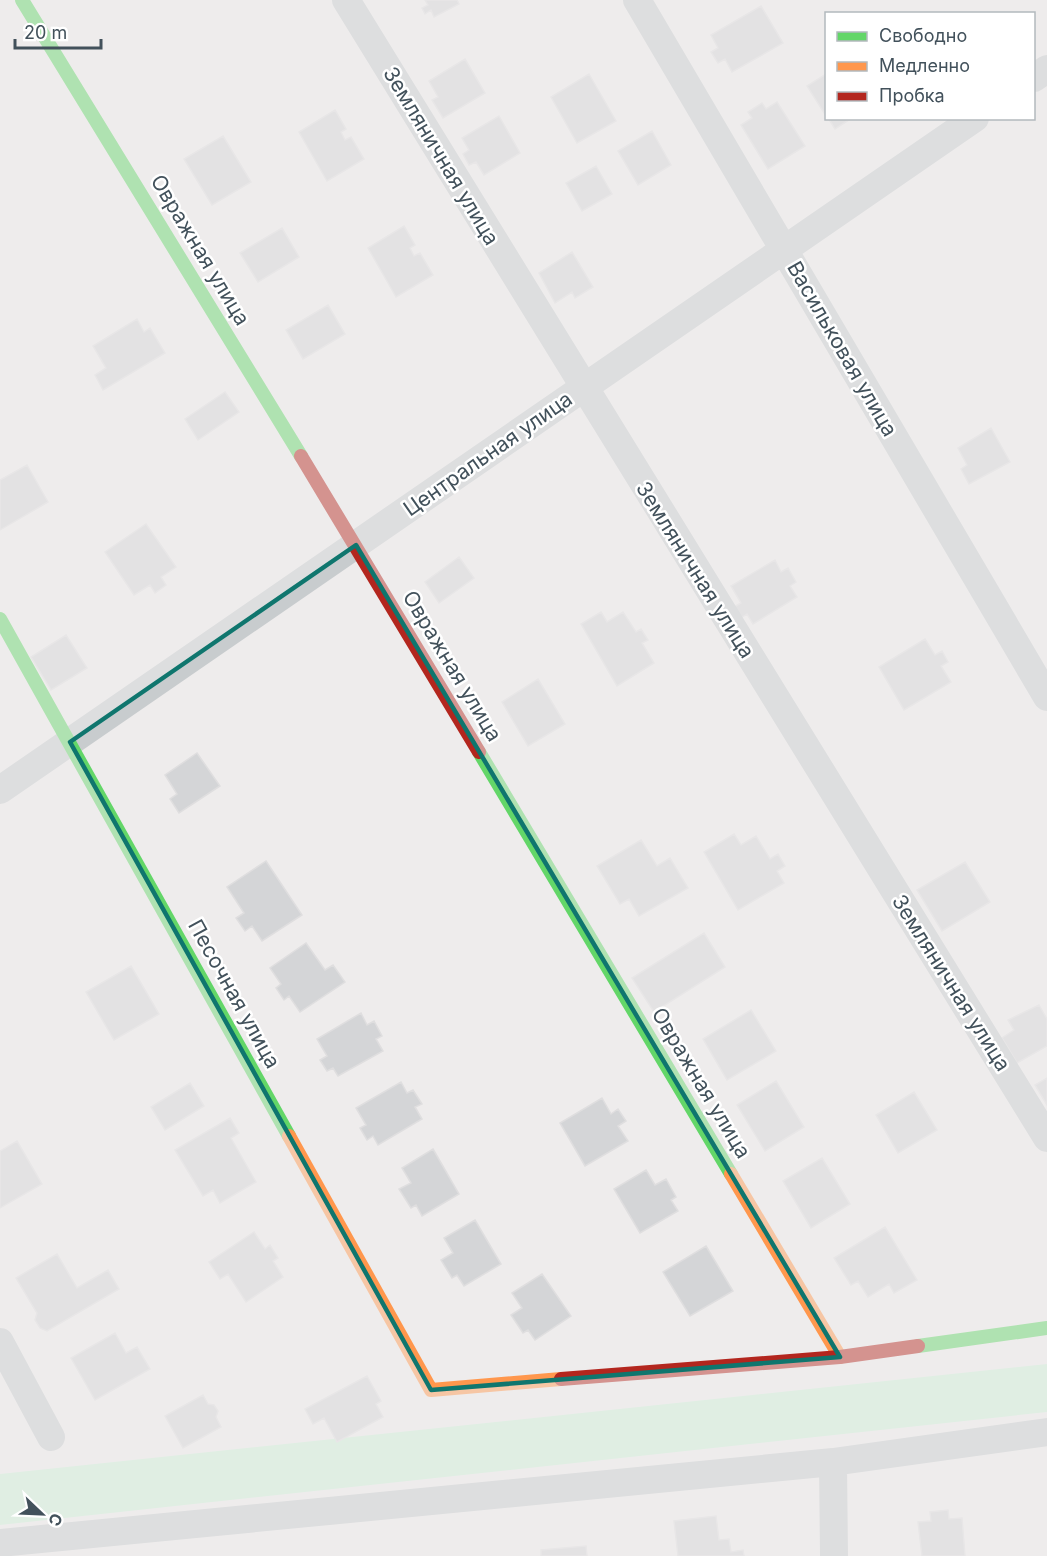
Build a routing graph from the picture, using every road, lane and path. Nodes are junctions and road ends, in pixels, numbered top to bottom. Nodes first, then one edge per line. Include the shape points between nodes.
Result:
1 (22, 0) edge
2 (346, 0) edge
3 (638, 0) edge
4 (972, 120) edge
5 (784, 250) junction
6 (583, 388) junction
7 (356, 545) junction
8 (0, 619) edge
9 (1047, 697) edge
10 (70, 742) junction
11 (0, 790) edge
12 (1047, 1138) edge
13 (1047, 1328) edge
14 (0, 1342) edge
15 (840, 1357) junction
16 (1047, 1432) edge
17 (51, 1437) dead end
18 (833, 1462) junction
19 (0, 1543) edge
20 (834, 1556) edge

1 - 7 street, Овражная улица
2 - 6 street, Земляничная улица
3 - 5 street, Васильковая улица
4 - 5 street, Центральная улица
5 - 6 street, Центральная улица
5 - 9 street, Васильковая улица
6 - 7 street, Центральная улица
6 - 12 street, Земляничная улица
7 - 10 street, Центральная улица
7 - 15 street, Овражная улица
8 - 10 street, Песочная улица
10 - 11 street, Центральная улица
10 - 15 street, Песочная улица via 431,1390
13 - 15 street
14 - 17 street
16 - 18 street
18 - 19 street
18 - 20 street

